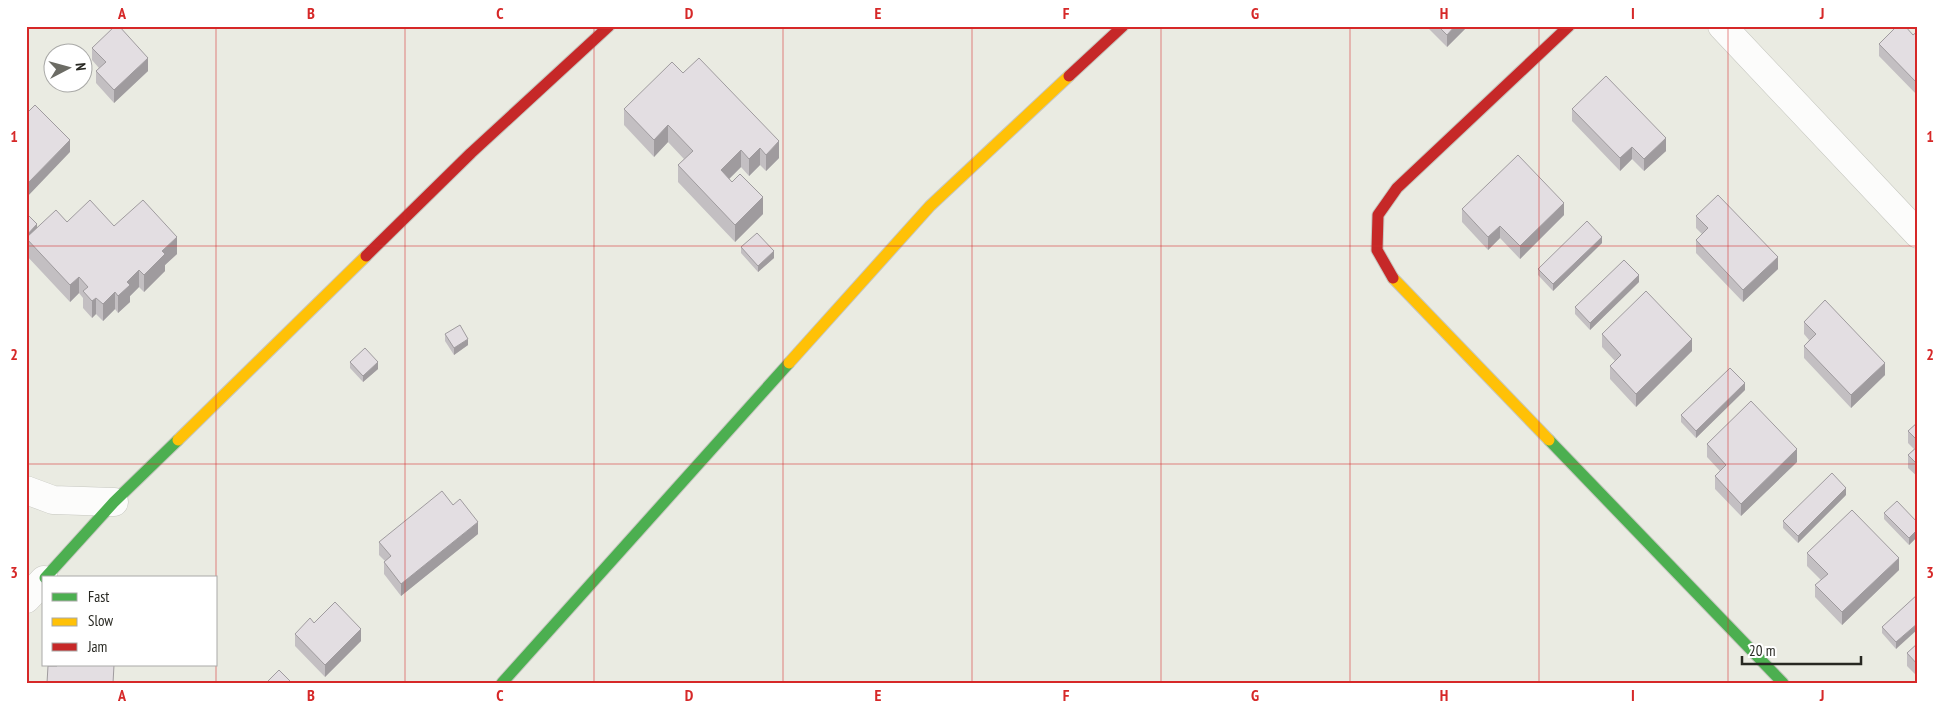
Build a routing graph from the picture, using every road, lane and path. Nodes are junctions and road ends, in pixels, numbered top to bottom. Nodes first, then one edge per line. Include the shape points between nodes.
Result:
1 (609, 26) edge
2 (1123, 26) edge
3 (1569, 26) edge
4 (1722, 26) edge
5 (1918, 234) edge
6 (26, 490) edge
7 (114, 502) junction
8 (48, 576) edge
9 (42, 582) edge
10 (26, 599) edge
11 (502, 683) edge
12 (1783, 683) edge

1 - 7 street via 471,153
2 - 11 street via 930,206
3 - 12 street via 1397,188 1378,215 1377,250 1393,278
4 - 5 street
6 - 7 street via 52,500
7 - 8 street
9 - 10 street

